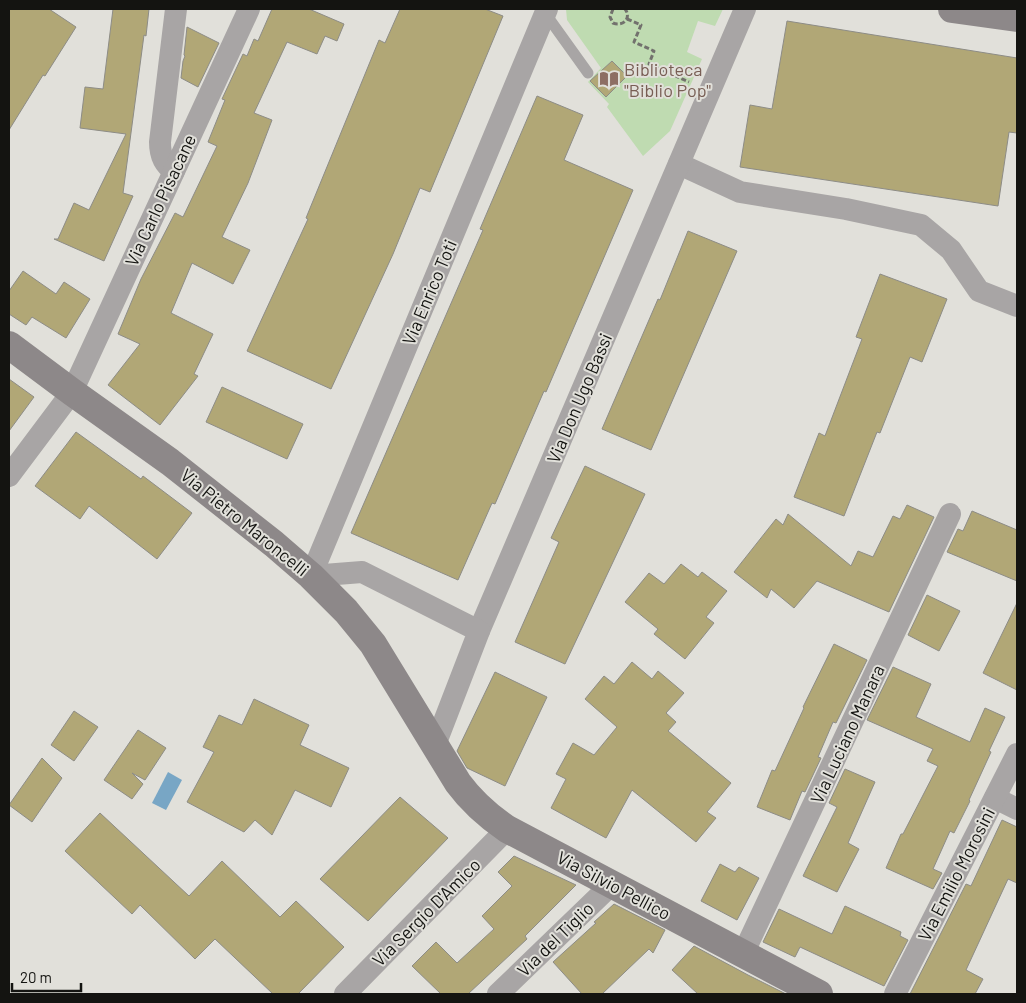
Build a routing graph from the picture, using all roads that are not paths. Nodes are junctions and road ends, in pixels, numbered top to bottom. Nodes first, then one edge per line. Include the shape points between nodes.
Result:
1 (176, 9) edge
2 (250, 9) edge
3 (745, 9) edge
4 (952, 9) edge
5 (545, 10) edge
6 (1017, 18) edge
7 (588, 73) dead end
8 (679, 164) junction
9 (174, 171) junction
10 (1017, 306) edge
11 (9, 345) edge
12 (72, 392) junction
13 (9, 476) edge
14 (950, 514) dead end
15 (311, 576) junction
16 (479, 631) junction
17 (435, 745) junction
18 (1017, 754) edge
19 (995, 798) junction
20 (1017, 809) edge
21 (507, 829) junction
22 (612, 884) junction
23 (743, 954) junction
24 (345, 994) edge
25 (498, 994) edge
26 (819, 994) edge
27 (895, 994) edge

1 - 9 street via 160,142 164,162
2 - 9 street, Via Carlo Pisacane
3 - 8 street, Via Don Ugo Bassi
4 - 6 street
5 - 7 lane
5 - 15 street, Via Enrico Toti
8 - 10 street via 740,192 921,225 951,250 979,291
8 - 16 street, Via Don Ugo Bassi
9 - 12 street, Via Carlo Pisacane
11 - 12 street, Via Pietro Maroncelli
12 - 13 street, Via Carlo Pisacane
12 - 15 street, Via Pietro Maroncelli via 170,462
14 - 23 street, Via Luciano Manara
15 - 16 street via 362,572
15 - 17 street, Via Pietro Maroncelli via 373,644
16 - 17 street, Via Don Ugo Bassi
17 - 21 street, Via Silvio Pellico via 467,795
18 - 19 street, Via Emilio Morosini
19 - 20 street
19 - 27 street, Via Emilio Morosini
21 - 22 street, Via Silvio Pellico
21 - 24 street, Via Sergio D'Amico
22 - 23 street, Via Silvio Pellico
22 - 25 street, Via del Tiglio
23 - 26 street, Via Silvio Pellico

